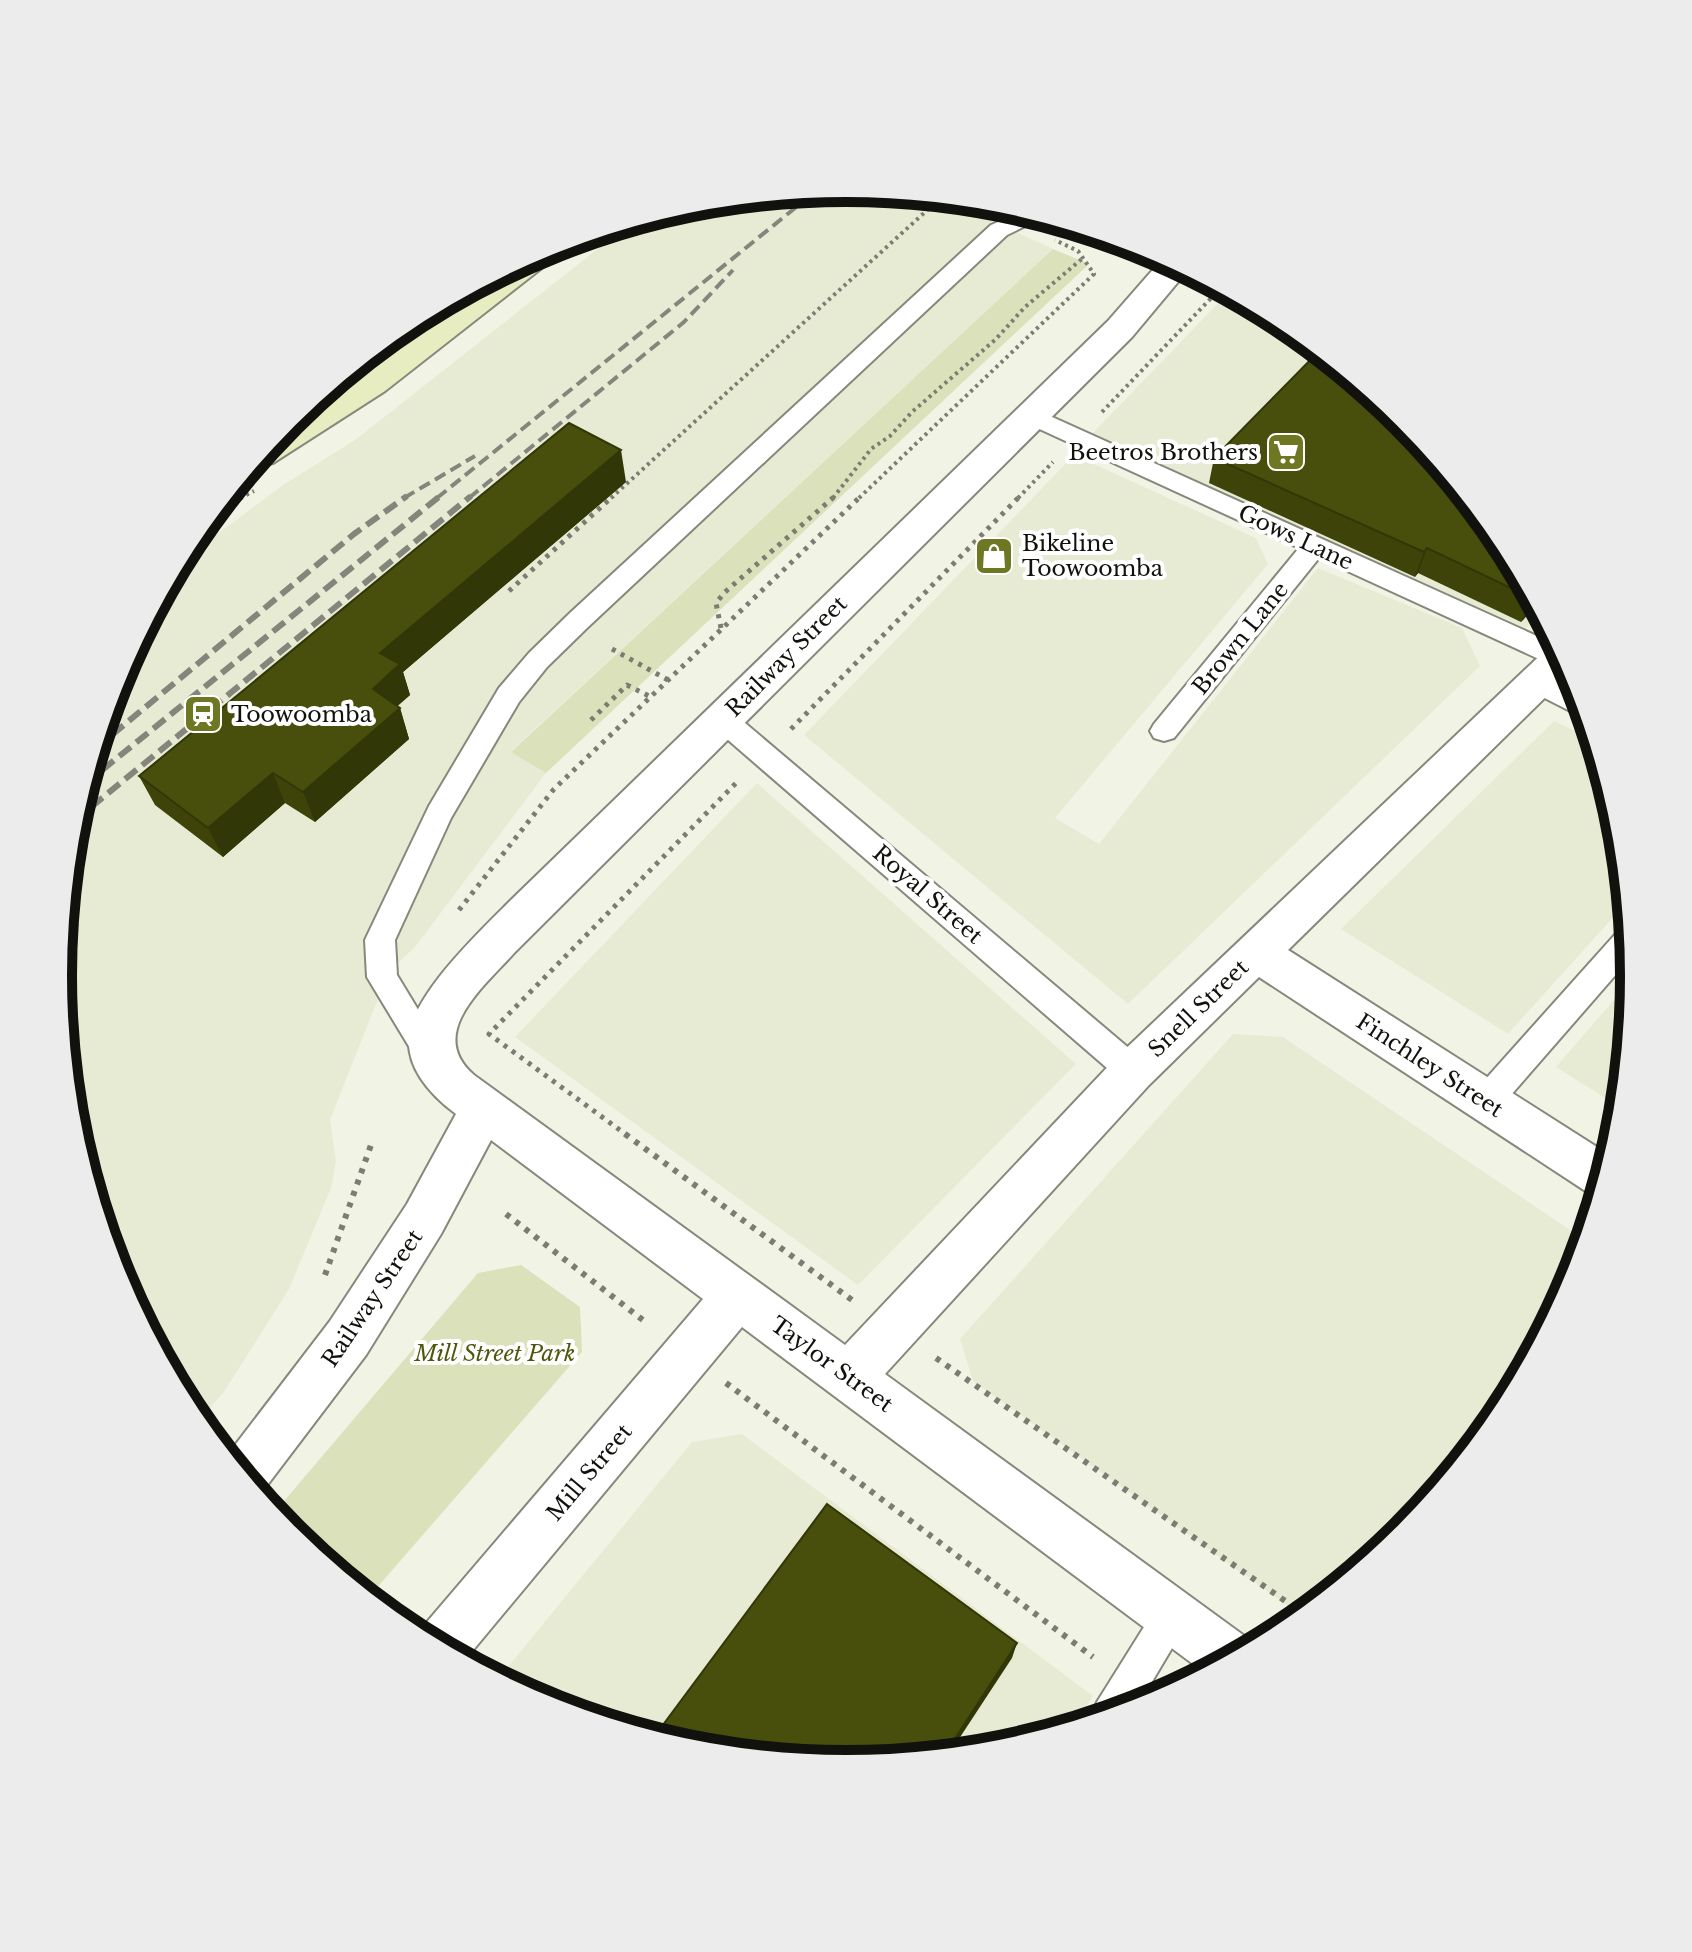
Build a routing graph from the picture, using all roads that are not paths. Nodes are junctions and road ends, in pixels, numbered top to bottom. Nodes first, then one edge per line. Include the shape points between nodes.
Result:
1 (1018, 222) edge
2 (1168, 273) edge
3 (502, 283) edge
4 (1030, 415) junction
5 (296, 432) edge
6 (1315, 546) junction
7 (1554, 665) edge
8 (722, 719) junction
9 (1164, 731) dead end
10 (1619, 950) edge
11 (1256, 952) junction
12 (437, 1066) junction
13 (1133, 1071) junction
14 (1486, 1101) junction
15 (484, 1108) junction
16 (1595, 1171) edge
17 (738, 1295) junction
18 (849, 1377) junction
19 (250, 1468) edge
20 (1172, 1616) junction
21 (448, 1639) edge
22 (1222, 1652) edge
23 (1120, 1700) edge

1 - 12 lane via 999,230 579,620 509,695 439,814 380,940 382,977
2 - 4 street, Railway Street via 1120,329
3 - 5 main road via 386,373
4 - 6 lane, Gows Lane
4 - 8 street, Railway Street
6 - 7 lane, Gows Lane
6 - 9 lane, Brown Lane
7 - 11 street, Snell Street
8 - 12 street, Railway Street via 440,1008 431,1033
8 - 13 lane, Royal Street
10 - 14 lane
11 - 13 street, Snell Street
11 - 14 street, Finchley Street
12 - 15 street, Taylor Street via 444,1078
13 - 18 street, Snell Street
14 - 16 street, Finchley Street
15 - 17 street, Taylor Street
15 - 19 street, Railway Street via 424,1219 348,1338
17 - 18 street, Taylor Street
17 - 21 street, Mill Street
18 - 20 street, Taylor Street
20 - 22 street, Taylor Street
20 - 23 lane

